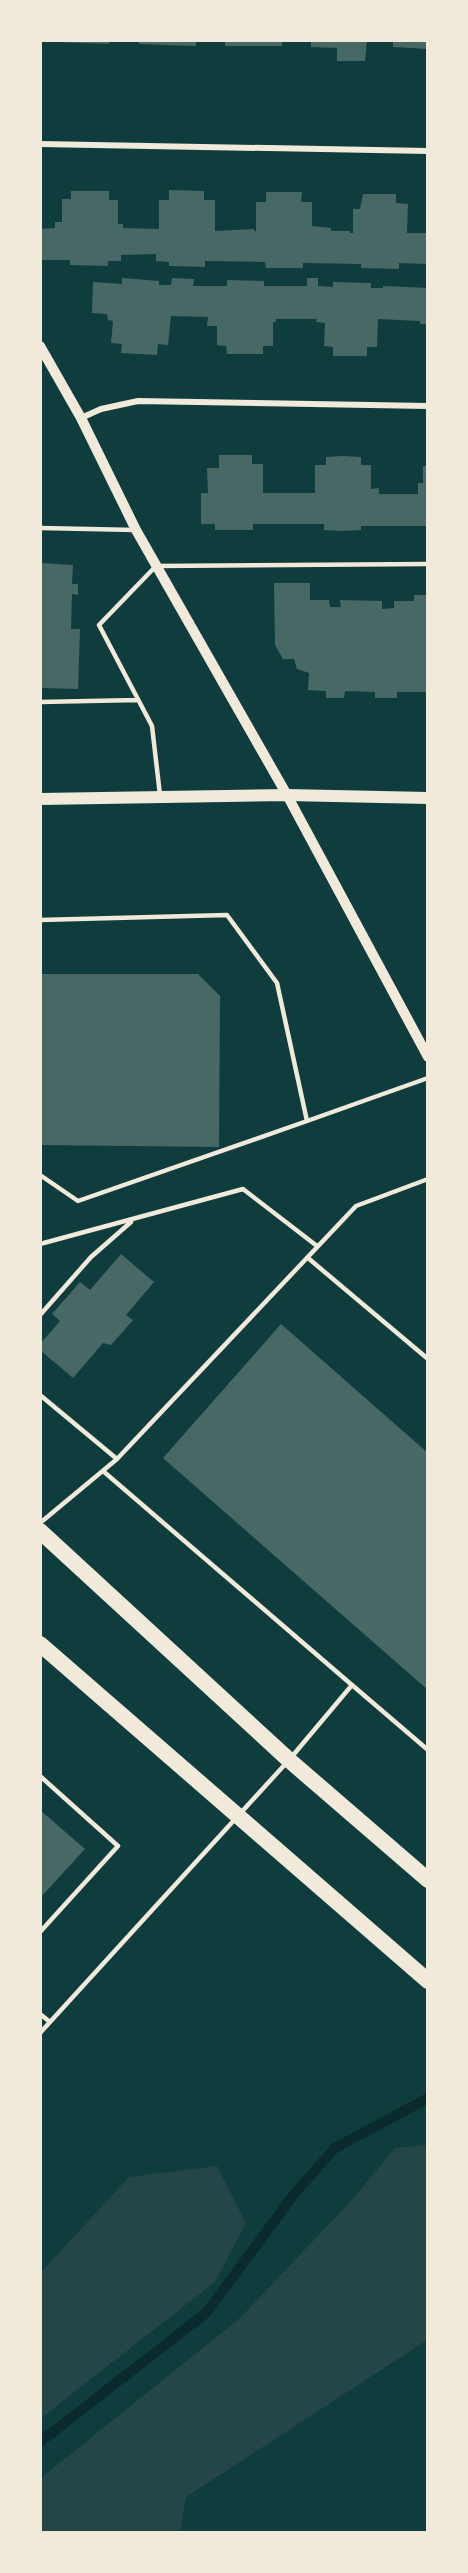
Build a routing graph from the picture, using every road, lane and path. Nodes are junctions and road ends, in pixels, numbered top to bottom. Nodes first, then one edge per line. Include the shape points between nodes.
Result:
1 (40, 144) edge
2 (428, 150) edge
3 (40, 346) edge
4 (428, 406) edge
5 (81, 418) junction
6 (40, 528) edge
7 (136, 530) junction
8 (428, 564) edge
9 (156, 566) junction
10 (138, 700) junction
11 (40, 702) edge
12 (287, 795) junction
13 (160, 797) junction
14 (428, 798) edge
15 (40, 800) edge
16 (40, 920) edge
17 (428, 1057) edge
18 (428, 1078) edge
19 (307, 1121) junction
20 (40, 1175) edge
21 (428, 1179) edge
22 (133, 1220) junction
23 (40, 1244) edge
24 (317, 1246) junction
25 (308, 1258) junction
26 (40, 1315) edge
27 (428, 1359) edge
28 (40, 1395) edge
29 (117, 1459) junction
30 (103, 1471) junction
31 (40, 1523) edge
32 (40, 1531) edge
33 (40, 1644) edge
34 (352, 1685) junction
35 (428, 1750) edge
36 (290, 1760) junction
37 (40, 1776) edge
38 (237, 1816) junction
39 (428, 1880) edge
40 (40, 1932) edge
41 (428, 1981) edge
42 (40, 2014) edge
43 (50, 2022) junction
44 (40, 2033) edge

1 - 2 street
3 - 5 street
4 - 5 street via 138,401 100,409
5 - 7 street
6 - 7 lane
7 - 9 street
8 - 9 lane
9 - 10 lane via 99,625
9 - 12 street
10 - 11 lane
10 - 13 lane via 152,726
12 - 13 main road
12 - 14 main road
12 - 17 street
13 - 15 main road
16 - 19 lane via 227,915 277,983
18 - 19 lane
19 - 20 lane via 78,1201
21 - 24 lane via 356,1206
22 - 23 lane
22 - 24 lane via 243,1189
22 - 26 lane via 91,1257
24 - 25 lane
25 - 27 lane
25 - 29 lane
28 - 29 lane
29 - 30 lane
30 - 31 lane
30 - 34 lane
32 - 36 highway
33 - 38 highway
34 - 35 lane
34 - 36 lane
36 - 38 lane
36 - 39 highway
37 - 40 lane via 118,1846
38 - 41 highway
38 - 43 lane
42 - 43 lane
43 - 44 lane

